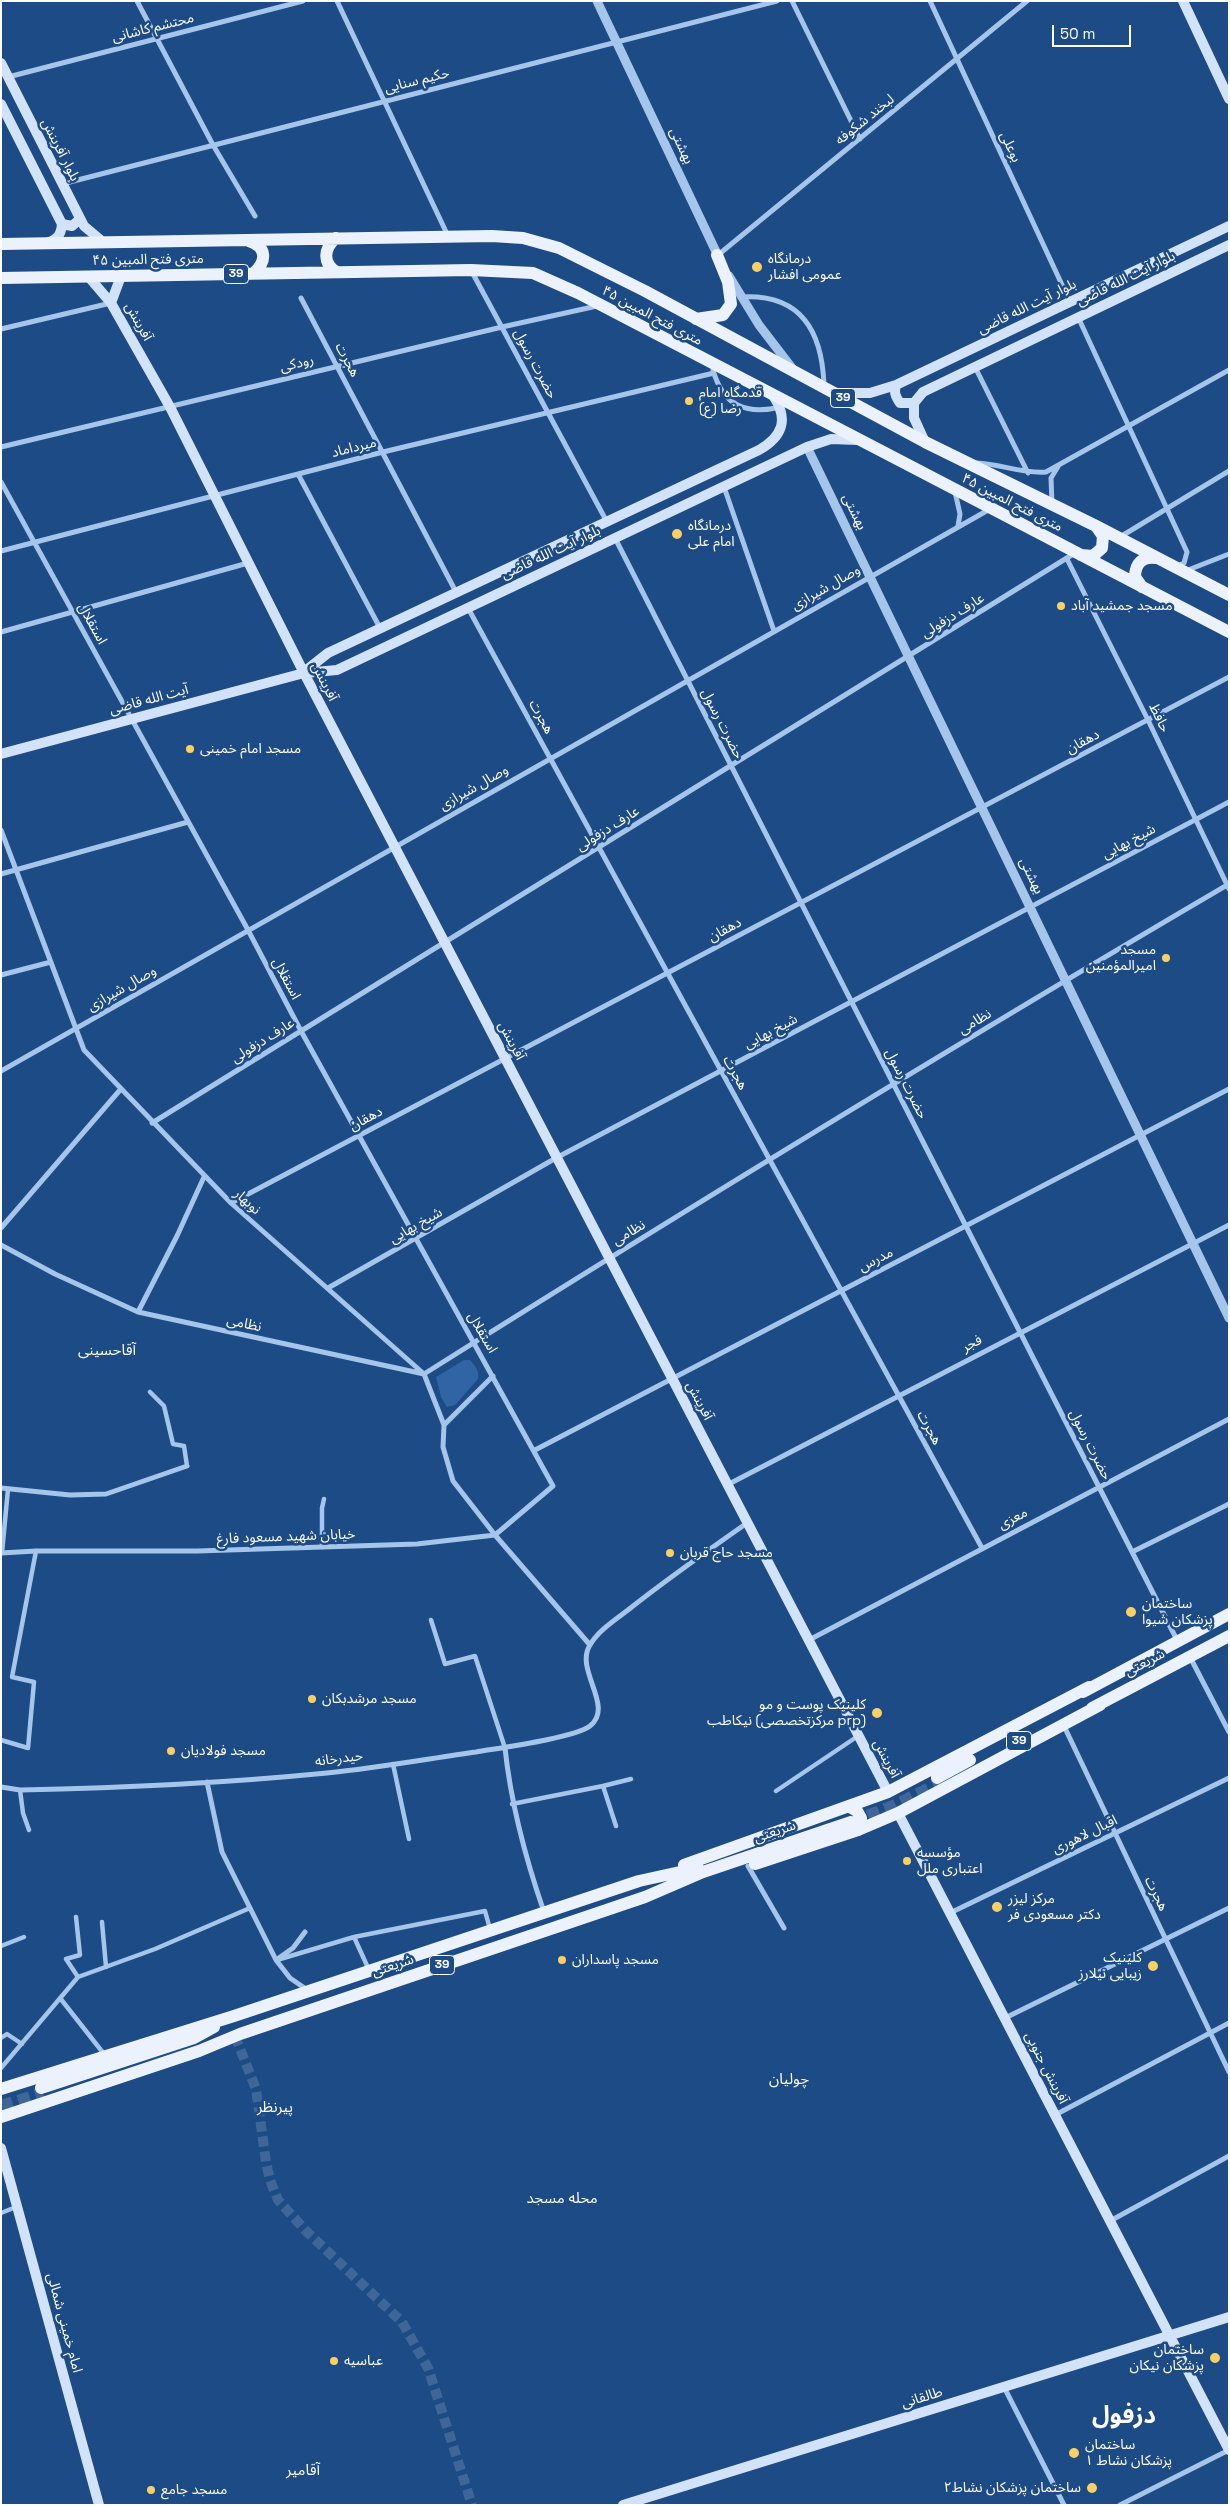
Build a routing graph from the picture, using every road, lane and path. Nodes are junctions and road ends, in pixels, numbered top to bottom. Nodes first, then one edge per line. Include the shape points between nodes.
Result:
1 (137, 1) edge
2 (303, 1) edge
3 (338, 1) edge
4 (597, 1) edge
5 (777, 1) edge
6 (792, 1) edge
7 (930, 1) edge
8 (1028, 1) edge
9 (1183, 1) edge
10 (157, 39) junction
11 (616, 42) junction
12 (957, 59) junction
13 (1, 63) edge
14 (8, 77) junction
15 (1229, 99) edge
16 (385, 101) junction
17 (1, 104) edge
18 (860, 139) junction
19 (213, 144) junction
20 (62, 184) junction
21 (255, 216) dead end
22 (80, 219) junction
23 (62, 224) junction
24 (1229, 226) edge
25 (449, 236) junction
26 (336, 238) junction
27 (246, 240) junction
28 (103, 242) junction
29 (45, 243) junction
30 (1, 244) edge
31 (1229, 245) edge
32 (717, 255) junction
33 (471, 270) junction
34 (336, 272) junction
35 (254, 274) junction
36 (88, 276) junction
37 (121, 276) junction
38 (1, 278) edge
39 (1120, 278) junction
40 (1128, 294) junction
41 (742, 297) junction
42 (301, 298) dead end
43 (1070, 302) junction
44 (111, 303) junction
45 (599, 306) junction
46 (1078, 317) junction
47 (696, 319) junction
48 (502, 326) junction
49 (1, 329) edge
50 (337, 366) junction
51 (975, 366) junction
52 (713, 369) junction
53 (1229, 370) edge
54 (797, 374) junction
55 (896, 384) junction
56 (828, 391) junction
57 (777, 402) junction
58 (914, 403) junction
59 (170, 406) junction
60 (548, 413) junction
61 (1129, 427) junction
62 (858, 440) junction
63 (925, 442) junction
64 (1, 447) edge
65 (808, 447) junction
66 (383, 452) junction
67 (965, 462) junction
68 (1060, 464) junction
69 (1229, 471) edge
70 (1028, 473) junction
71 (298, 474) junction
72 (1, 482) edge
73 (724, 486) junction
74 (954, 490) junction
75 (214, 494) junction
76 (1052, 504) junction
77 (1167, 508) junction
78 (991, 509) junction
79 (607, 522) junction
80 (958, 526) junction
81 (1096, 526) junction
82 (615, 538) junction
83 (1119, 538) junction
84 (35, 542) junction
85 (1, 550) edge
86 (1229, 554) edge
87 (1074, 556) junction
88 (1156, 558) junction
89 (248, 562) junction
90 (1179, 570) junction
91 (870, 576) junction
92 (1143, 588) junction
93 (456, 592) junction
94 (1229, 595) edge
95 (468, 608) junction
96 (72, 612) junction
97 (380, 628) junction
98 (774, 631) junction
99 (1, 632) edge
100 (1229, 632) edge
101 (909, 656) junction
102 (304, 673) junction
103 (1229, 677) edge
104 (687, 680) junction
105 (132, 719) junction
106 (1148, 720) junction
107 (1, 754) edge
108 (550, 758) junction
109 (731, 766) junction
110 (1229, 802) edge
111 (982, 807) junction
112 (1195, 820) junction
113 (188, 822) junction
114 (1, 830) edge
115 (394, 847) junction
116 (599, 847) junction
117 (16, 870) junction
118 (1, 874) edge
119 (1228, 886) edge
120 (801, 903) junction
121 (1030, 908) junction
122 (248, 930) junction
123 (444, 943) junction
124 (51, 962) junction
125 (668, 973) junction
126 (1, 975) edge
127 (1065, 980) junction
128 (852, 1002) junction
129 (75, 1028) junction
130 (301, 1031) junction
131 (505, 1059) junction
132 (1, 1070) edge
133 (721, 1071) junction
134 (894, 1084) junction
135 (1229, 1089) edge
136 (120, 1090) junction
137 (152, 1123) junction
138 (1140, 1135) junction
139 (359, 1136) junction
140 (556, 1158) junction
141 (770, 1160) junction
142 (204, 1177) junction
143 (231, 1203) junction
144 (1229, 1225) edge
145 (966, 1226) junction
146 (1, 1228) edge
147 (416, 1240) junction
148 (1193, 1244) junction
149 (1, 1245) edge
150 (609, 1258) junction
151 (328, 1288) junction
152 (841, 1291) junction
153 (138, 1312) junction
154 (1229, 1318) edge
155 (1020, 1332) junction
156 (474, 1343) junction
157 (424, 1374) junction
158 (493, 1376) junction
159 (672, 1379) junction
160 (150, 1392) dead end
161 (898, 1395) junction
162 (1229, 1420) edge
163 (444, 1426) junction
164 (535, 1450) junction
165 (187, 1466) joint
166 (727, 1485) junction
167 (1099, 1486) junction
168 (1, 1488) edge
169 (8, 1489) junction
170 (324, 1499) dead end
171 (1229, 1504) edge
172 (747, 1523) junction
173 (496, 1535) junction
174 (322, 1547) junction
175 (982, 1548) junction
176 (36, 1551) junction
177 (1132, 1552) junction
178 (2, 1553) edge
179 (1229, 1614) edge
180 (431, 1620) dead end
181 (1229, 1636) edge
182 (808, 1641) junction
183 (1178, 1641) junction
184 (590, 1645) junction
185 (1190, 1656) junction
186 (1100, 1705) junction
187 (1064, 1725) junction
188 (1229, 1732) edge
189 (858, 1736) junction
190 (1, 1740) edge
191 (505, 1748) junction
192 (393, 1764) junction
193 (1229, 1778) edge
194 (631, 1779) dead end
195 (937, 1781) junction
196 (207, 1782) junction
197 (603, 1786) junction
198 (1, 1787) edge
199 (20, 1790) junction
200 (776, 1790) dead end
201 (888, 1792) junction
202 (512, 1804) junction
203 (898, 1813) junction
204 (852, 1819) junction
205 (616, 1826) dead end
206 (29, 1830) dead end
207 (1114, 1833) junction
208 (409, 1839) dead end
209 (748, 1866) junction
210 (645, 1897) junction
211 (250, 1908) junction
212 (1229, 1908) edge
213 (950, 1912) junction
214 (544, 1913) junction
215 (76, 1917) dead end
216 (102, 1922) dead end
217 (784, 1928) dead end
218 (491, 1930) junction
219 (305, 1932) dead end
220 (24, 1937) dead end
221 (354, 1937) junction
222 (1165, 1939) junction
223 (1, 1946) edge
224 (276, 1960) junction
225 (106, 1967) junction
226 (369, 1971) junction
227 (78, 1977) junction
228 (312, 1990) junction
229 (60, 1998) junction
230 (234, 2016) junction
231 (1005, 2018) junction
232 (1229, 2023) edge
233 (1210, 2033) junction
234 (240, 2034) junction
235 (1, 2038) edge
236 (22, 2044) junction
237 (106, 2056) junction
238 (1, 2068) edge
239 (1229, 2072) edge
240 (1, 2089) edge
241 (1055, 2115) junction
242 (1, 2117) edge
243 (1, 2148) edge
244 (1229, 2156) edge
245 (17, 2206) junction
246 (1, 2213) edge
247 (1110, 2221) junction
248 (1229, 2317) edge
249 (1170, 2336) junction
250 (1004, 2387) junction
251 (1229, 2450) edge
252 (99, 2505) edge
253 (623, 2505) edge
254 (1064, 2505) edge
255 (1120, 2505) edge

1 - 10 street
2 - 10 street, محتشم کاشانی
3 - 16 street
4 - 11 street, بهشتی
5 - 11 street, حکیم سنایی
6 - 18 street
7 - 12 street, بوعلی
8 - 12 street, لبخند شکوفه
9 - 15 main road
10 - 14 street, محتشم کاشانی
10 - 19 street
11 - 16 street, حکیم سنایی
11 - 32 street, بهشتی
12 - 18 street, لبخند شکوفه
12 - 43 street, بوعلی
13 - 14 main road, بلوار آفرینش
14 - 20 main road, بلوار آفرینش
16 - 19 street, حکیم سنایی
16 - 25 street
17 - 23 main road
18 - 32 street, لبخند شکوفه
19 - 20 street, حکیم سنایی
19 - 21 street
20 - 22 main road, بلوار آفرینش
22 - 23 main road via 72,226
22 - 28 main road, بلوار آفرینش via 92,235
23 - 29 main road via 61,234
24 - 39 main road, بلوار آیت‌ الله قاضی
25 - 26 main road, ۴۵ متری فتح المبین / 39
25 - 47 main road, ۴۵ متری فتح المبین / 39 via 492,236 544,242
26 - 27 main road, ۴۵ متری فتح المبین / 39
26 - 34 main road via 327,249 326,256
27 - 28 main road, ۴۵ متری فتح المبین / 39
27 - 35 main road via 259,244 263,249 262,264
28 - 29 main road, ۴۵ متری فتح المبین / 39
29 - 30 main road, ۴۵ متری فتح المبین / 39
31 - 40 main road, بلوار آیت ‌الله قاضی
32 - 41 street, بهشتی
32 - 47 main road via 728,282 731,304 723,315
33 - 34 main road, ۴۵ متری فتح المبین / 39
33 - 45 main road, ۴۵ متری فتح المبین / 39 via 533,273
33 - 48 street, حضرت رسول
34 - 35 main road, ۴۵ متری فتح المبین / 39
35 - 37 main road, ۴۵ متری فتح المبین / 39
36 - 37 main road, ۴۵ متری فتح المبین / 39
36 - 38 main road, ۴۵ متری فتح المبین / 39
36 - 44 main road, آفرینش
37 - 44 main road
39 - 40 main road
39 - 43 main road, بلوار آیت‌ الله قاضی
40 - 46 main road, بلوار آیت ‌الله قاضی
41 - 54 street, بهشتی
41 - 56 street via 776,300 801,315 820,348
42 - 50 street, هجرت
43 - 55 main road, بلوار آیت‌ الله قاضی
44 - 49 street
44 - 59 main road, آفرینش
45 - 48 street, رودکی
45 - 52 main road, ۴۵ متری فتح المبین / 39
46 - 51 main road, بلوار آیت ‌الله قاضی
46 - 61 street
47 - 54 main road, ۴۵ متری فتح المبین / 39
48 - 50 street, رودکی
48 - 60 street, حضرت رسول
50 - 59 street, رودکی
50 - 66 street, هجرت
51 - 58 main road, بلوار آیت ‌الله قاضی via 923,392
51 - 70 street
52 - 57 main road, ۴۵ متری فتح المبین / 39
52 - 57 street via 728,398 742,408 766,410
52 - 60 street, میرداماد
53 - 61 street
54 - 56 main road, ۴۵ متری فتح المبین / 39
55 - 56 main road, بلوار آیت‌ الله قاضی via 870,393
55 - 58 main road via 896,398 900,402
56 - 63 main road, ۴۵ متری فتح المبین / 39
57 - 62 main road, ۴۵ متری فتح المبین / 39
57 - 79 main road, بلوار آیت الله قاضی via 782,420 770,444
58 - 63 main road via 914,418
59 - 64 street, رودکی
59 - 75 main road, آفرینش
60 - 66 street, میرداماد
60 - 79 street, حضرت رسول
61 - 68 street
61 - 77 street
62 - 65 main road, بلوار آیت الله قاضی via 831,439
62 - 74 main road, ۴۵ متری فتح المبین / 39
63 - 67 main road, ۴۵ متری فتح المبین / 39
65 - 73 main road, بلوار آیت الله قاضی
65 - 91 street, بهشتی
66 - 71 street, میرداماد
66 - 93 street, هجرت
67 - 70 street via 991,464
67 - 76 main road, ۴۵ متری فتح المبین / 39
68 - 70 street via 1046,472
68 - 76 street via 1051,478
69 - 77 street
71 - 75 street, میرداماد
71 - 97 street
72 - 84 street, استقلال
73 - 82 main road, بلوار آیت الله قاضی
73 - 98 street
74 - 78 main road, ۴۵ متری فتح المبین / 39
74 - 80 street via 960,514
75 - 84 street, میرداماد
75 - 89 main road, آفرینش
76 - 81 main road, ۴۵ متری فتح المبین / 39
77 - 83 street
77 - 90 street via 1187,552
78 - 80 street, وصال شیرازی
78 - 87 main road, ۴۵ متری فتح المبین / 39
79 - 82 main road
79 - 93 main road, بلوار آیت الله قاضی
80 - 91 street, وصال شیرازی
81 - 83 main road, ۴۵ متری فتح المبین / 39
81 - 87 main road via 1103,536 1102,548 1093,556
82 - 95 main road, بلوار آیت الله قاضی
82 - 104 street, حضرت رسول
83 - 88 main road, ۴۵ متری فتح المبین / 39
84 - 85 street, میرداماد
84 - 96 street, استقلال
86 - 90 street
87 - 92 main road, ۴۵ متری فتح المبین / 39
87 - 101 street, عارف دزفولی
87 - 106 street, حافظ
88 - 90 main road, ۴۵ متری فتح المبین / 39
88 - 92 main road via 1143,559 1135,570 1138,583
89 - 96 street
89 - 102 main road, آفرینش
90 - 94 main road, ۴۵ متری فتح المبین / 39
91 - 98 street, وصال شیرازی
91 - 101 street, بهشتی
92 - 100 main road, ۴۵ متری فتح المبین / 39
93 - 97 main road, بلوار آیت الله قاضی
95 - 102 main road, بلوار آیت الله قاضی via 337,670
95 - 108 street, هجرت
96 - 99 street
96 - 105 street, استقلال
97 - 102 main road, بلوار آیت الله قاضی via 328,653
98 - 104 street, وصال شیرازی
101 - 109 street, عارف دزفولی
101 - 111 street, بهشتی
102 - 105 main road, آیت الله قاضی
102 - 115 main road, آفرینش
103 - 106 street, دهقان
104 - 108 street, وصال شیرازی
104 - 109 street, حضرت رسول
105 - 107 main road, آیت الله قاضی
105 - 113 street, استقلال
106 - 111 street, دهقان
106 - 112 street, حافظ
108 - 115 street, وصال شیرازی
108 - 116 street, هجرت
109 - 116 street, عارف دزفولی
109 - 120 street, حضرت رسول
110 - 112 street, شیخ بهایی
111 - 120 street, دهقان
111 - 121 street, بهشتی
112 - 119 street, حافظ
112 - 121 street, شیخ بهایی
113 - 117 street
113 - 122 street, استقلال
114 - 117 street, نوبهار
115 - 122 street, وصال شیرازی
115 - 123 main road, آفرینش
116 - 123 street, عارف دزفولی
116 - 125 street, هجرت
117 - 118 street
117 - 124 street, نوبهار
119 - 127 street, نظامی
120 - 125 street, دهقان
120 - 128 street, حضرت رسول
121 - 127 street, بهشتی
121 - 128 street, شیخ بهایی
122 - 129 street, وصال شیرازی
122 - 130 street, استقلال
123 - 130 street, عارف دزفولی
123 - 131 main road, آفرینش
124 - 126 street
124 - 129 street, نوبهار
125 - 131 street, دهقان
125 - 133 street, هجرت
127 - 134 street, نظامی
127 - 138 street, بهشتی
128 - 133 street, شیخ بهایی
128 - 134 street, حضرت رسول
129 - 132 street, وصال شیرازی
129 - 136 street, نوبهار via 84,1050
130 - 137 street, عارف دزفولی
130 - 139 street, استقلال
131 - 139 street, دهقان
131 - 140 main road, آفرینش
133 - 140 street, شیخ بهایی
133 - 141 street, هجرت
134 - 141 street, نظامی
134 - 145 street, حضرت رسول
135 - 138 street, مدرس
136 - 137 street, نوبهار
136 - 146 street
137 - 142 street, نوبهار
138 - 145 street, مدرس
138 - 148 street, بهشتی
139 - 143 street, دهقان
139 - 147 street, استقلال
140 - 147 street, شیخ بهایی
140 - 150 main road, آفرینش
141 - 150 street, نظامی
141 - 152 street, هجرت
142 - 143 street, نوبهار
142 - 153 street
143 - 151 street, نوبهار
144 - 148 street, فجر
145 - 152 street, مدرس
145 - 155 street, حضرت رسول
147 - 151 street, شیخ بهایی
147 - 156 street, استقلال
148 - 154 street, بهشتی
148 - 155 street, فجر
149 - 153 street, نظامی
150 - 156 street, نظامی
150 - 159 main road, آفرینش
151 - 157 street, نوبهار
152 - 159 street, مدرس
152 - 161 street, هجرت
153 - 157 street, نظامی
155 - 161 street, فجر
155 - 167 street, حضرت رسول
156 - 157 street, نظامی
156 - 158 street, استقلال
157 - 163 street
158 - 163 street
158 - 164 street, استقلال
159 - 164 street, مدرس
159 - 166 main road, آفرینش
160 - 165 street via 164,1406 173,1444 184,1446
161 - 166 street, فجر
161 - 175 street, هجرت
162 - 167 street, معزی
163 - 173 street via 443,1446 453,1481
164 - 173 street, استقلال via 554,1486
165 - 169 street via 106,1494 70,1495
166 - 172 main road, آفرینش
167 - 175 street, معزی
167 - 177 street, حضرت رسول
168 - 169 street
169 - 178 street
170 - 174 street
171 - 177 street
172 - 182 main road, آفرینش
172 - 184 street via 643,1598
173 - 174 street, خیابان شهید مسعود فارغ via 418,1544
173 - 184 street
174 - 176 street, خیابان شهید مسعود فارغ
175 - 182 street, معزی
176 - 178 street, خیابان شهید مسعود فارغ
176 - 190 street via 12,1677 34,1682 28,1748
177 - 183 street, حضرت رسول
179 - 183 main road, شریعتی / 39
180 - 191 street via 445,1664 475,1656
181 - 185 main road, شریعتی / 39
182 - 189 main road, آفرینش
183 - 195 main road, شریعتی / 39 via 1090,1687 1058,1712
184 - 191 street, حیدرخانه via 586,1666 598,1703 594,1722 578,1732
185 - 186 main road, شریعتی / 39
185 - 188 street
186 - 187 main road
186 - 195 main road, شریعتی / 39 via 1061,1718
187 - 195 main road
187 - 207 street, هجرت
189 - 200 street
189 - 201 main road, آفرینش
191 - 192 street, حیدرخانه
191 - 202 street
192 - 196 street, حیدرخانه via 329,1773
192 - 208 street
193 - 207 street, اقبال لاهوری
194 - 197 street
195 - 201 main road
195 - 203 main road
196 - 199 street, حیدرخانه
196 - 211 street via 222,1852
197 - 202 street
197 - 205 street
198 - 199 street, حیدرخانه
199 - 206 street
201 - 203 main road
201 - 204 main road
202 - 214 street via 522,1847
203 - 204 main road
203 - 213 main road, آفرینش جنوبی
204 - 209 main road
204 - 210 main road, شریعتی / 39 via 703,1872
204 - 214 main road, شریعتی / 39 via 639,1881
207 - 213 street, اقبال لاهوری
207 - 222 street, هجرت
209 - 210 main road
209 - 217 street
210 - 234 main road, شریعتی / 39
211 - 224 street
211 - 225 street
212 - 222 street
213 - 231 main road, آفرینش جنوبی
214 - 218 main road, شریعتی / 39
215 - 227 street via 80,1955 66,1959
216 - 225 street
218 - 221 street via 485,1911
218 - 226 main road, شریعتی / 39
219 - 224 street via 293,1948
220 - 223 street
221 - 224 street
221 - 226 street
222 - 231 street
222 - 233 street, هجرت
224 - 228 street via 297,1984
225 - 227 street
226 - 228 main road, شریعتی / 39
227 - 229 street
228 - 230 main road, شریعتی / 39
229 - 236 street
229 - 237 street
230 - 234 main road, 39 via 194,2038 42,2090 196,2042
230 - 237 main road, شریعتی
231 - 241 main road, آفرینش جنوبی
232 - 233 street
233 - 239 street, هجرت
233 - 241 street
234 - 242 main road, شریعتی via 199,2051
235 - 236 street via 7,2034
236 - 238 street
237 - 240 main road, شریعتی
241 - 247 main road, آفرینش جنوبی
243 - 245 main road, امام خمینی شمالی
244 - 247 street
245 - 246 street
245 - 252 main road, امام خمینی شمالی
247 - 249 main road, آفرینش جنوبی
248 - 249 main road, طالقانی
249 - 250 main road, طالقانی
249 - 251 main road
250 - 253 main road, طالقانی
250 - 254 street
251 - 255 street

